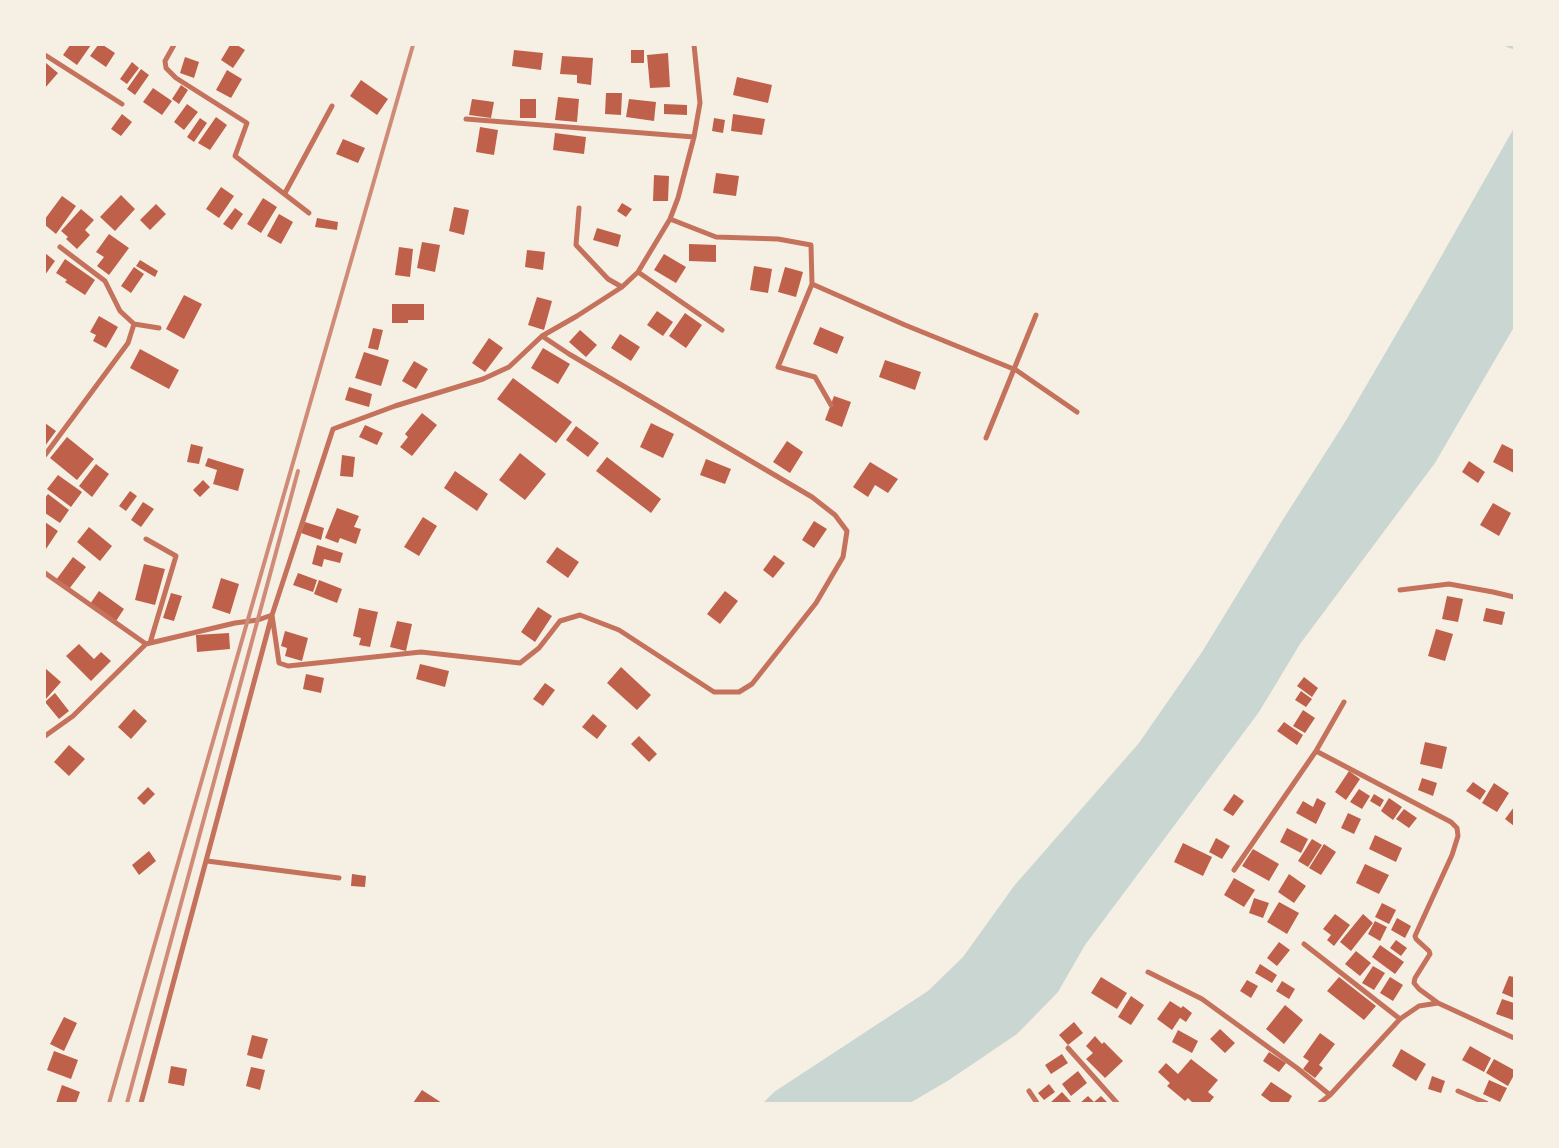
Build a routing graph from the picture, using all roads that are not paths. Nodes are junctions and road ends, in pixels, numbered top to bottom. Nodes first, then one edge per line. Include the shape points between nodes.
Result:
1 (174, 45) edge
2 (694, 45) edge
3 (45, 55) edge
4 (122, 104) dead end
5 (332, 106) dead end
6 (466, 119) dead end
7 (694, 137) junction
8 (285, 193) junction
9 (579, 208) dead end
10 (309, 213) dead end
11 (670, 219) junction
12 (60, 247) dead end
13 (638, 272) junction
14 (812, 284) junction
15 (622, 287) junction
16 (1036, 315) dead end
17 (134, 324) junction
18 (159, 328) dead end
19 (722, 330) dead end
20 (542, 336) junction
21 (1014, 369) junction
22 (831, 405) dead end
23 (1077, 412) dead end
24 (986, 438) dead end
25 (45, 455) edge
26 (146, 539) dead end
27 (45, 573) edge
28 (1400, 590) dead end
29 (1514, 597) edge
30 (272, 615) junction
31 (148, 644) junction
32 (1344, 702) dead end
33 (45, 736) edge
34 (1316, 751) junction
35 (207, 861) junction
36 (1234, 870) dead end
37 (339, 878) dead end
38 (1304, 944) dead end
39 (1148, 972) dead end
40 (1438, 1003) junction
41 (1400, 1019) junction
42 (1514, 1038) edge
43 (1068, 1048) dead end
44 (1029, 1091) dead end
45 (1458, 1091) dead end
46 (1330, 1095) junction
47 (141, 1103) edge
48 (1038, 1103) edge
49 (1117, 1103) edge
50 (1320, 1103) edge
51 (1486, 1103) edge

1 - 8 street via 166,68 176,78 247,123 235,156
2 - 7 street via 700,103
3 - 4 street
5 - 8 street
6 - 7 street
7 - 11 street
8 - 10 street
9 - 15 street via 576,244 608,279
11 - 13 street
11 - 14 street via 716,237 778,239 811,245
12 - 17 street via 105,281 120,311
13 - 15 street
13 - 19 street
14 - 21 street
14 - 22 street via 778,366 815,377
15 - 20 street
16 - 21 street
17 - 18 street
17 - 25 street via 128,343
20 - 30 street via 509,367 483,379 333,428
20 - 30 street via 812,498 835,515 847,531 843,556 816,603 752,684 739,692 714,692 619,630 580,615 560,621 540,648 520,663 421,652 288,666 279,663
21 - 23 street
21 - 24 street
26 - 31 street via 176,556
27 - 31 street
28 - 29 street via 1450,584
30 - 31 street
30 - 35 street
31 - 33 street via 73,716
32 - 34 street
34 - 36 street
34 - 40 street via 1430,810 1457,828 1452,855 1415,936 1430,954 1414,983
35 - 37 street
35 - 47 street
38 - 41 street
39 - 46 street via 1202,1000
40 - 41 street via 1418,1006
40 - 42 street
41 - 46 street
43 - 49 street
44 - 48 street
45 - 51 street
46 - 50 street

